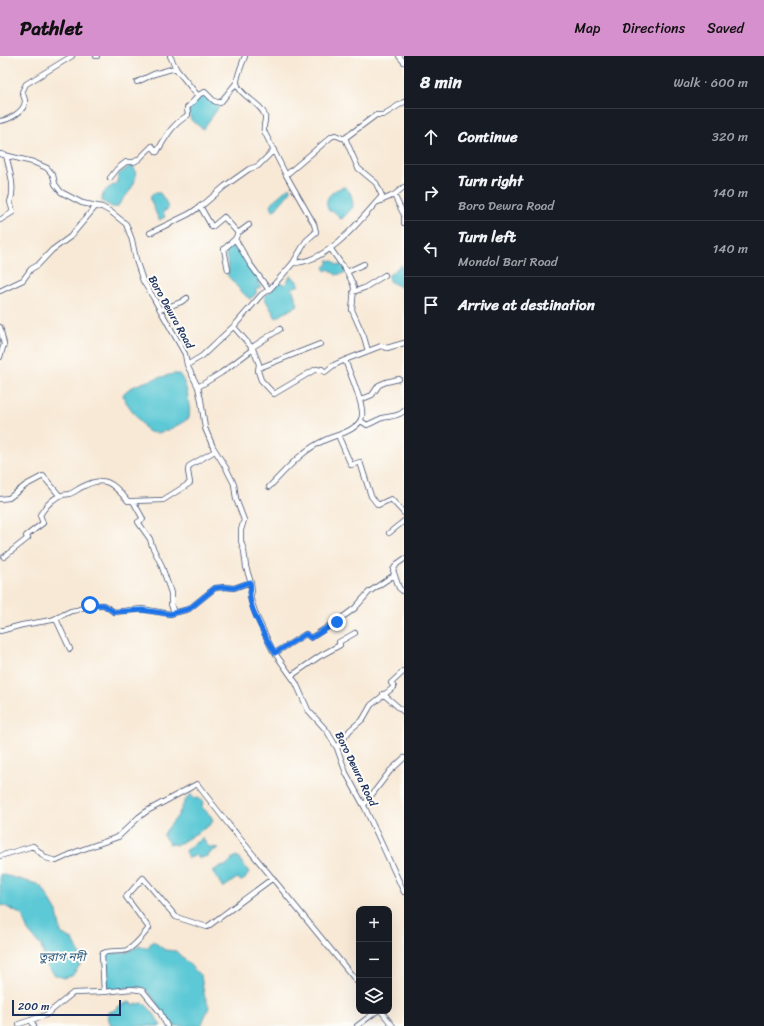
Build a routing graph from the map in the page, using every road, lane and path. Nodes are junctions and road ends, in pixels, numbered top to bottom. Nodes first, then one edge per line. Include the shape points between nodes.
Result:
1 (72, 56) edge
2 (170, 56) edge
3 (245, 56) edge
4 (399, 56) edge
5 (404, 62) edge
6 (175, 68) junction
7 (137, 82) dead end
8 (237, 82) junction
9 (198, 96) junction
10 (404, 102) edge
11 (0, 121) edge
12 (344, 138) junction
13 (274, 150) junction
14 (0, 154) edge
15 (6, 155) junction
16 (286, 175) junction
17 (110, 178) dead end
18 (404, 187) edge
19 (394, 195) junction
20 (375, 204) junction
21 (96, 206) junction
22 (200, 206) junction
23 (404, 215) edge
24 (404, 218) edge
25 (0, 220) edge
26 (404, 223) edge
27 (249, 225) dead end
28 (150, 233) dead end
29 (238, 233) junction
30 (234, 239) junction
31 (330, 248) junction
32 (293, 263) junction
33 (364, 264) dead end
34 (228, 270) dead end
35 (347, 272) junction
36 (385, 275) dead end
37 (0, 290) edge
38 (269, 290) junction
39 (353, 292) junction
40 (187, 298) dead end
41 (160, 310) junction
42 (0, 327) edge
43 (234, 327) junction
44 (280, 329) dead end
45 (404, 343) edge
46 (320, 344) dead end
47 (252, 348) junction
48 (368, 352) junction
49 (0, 357) edge
50 (345, 360) junction
51 (187, 366) junction
52 (259, 368) junction
53 (400, 378) dead end
54 (198, 387) junction
55 (360, 400) junction
56 (404, 411) edge
57 (361, 421) junction
58 (338, 435) junction
59 (215, 450) junction
60 (269, 487) dead end
61 (60, 496) junction
62 (0, 499) edge
63 (133, 501) junction
64 (404, 513) edge
65 (404, 521) edge
66 (389, 533) dead end
67 (4, 557) dead end
68 (404, 559) edge
69 (394, 575) junction
70 (250, 582) junction
71 (404, 592) edge
72 (174, 613) junction
73 (56, 619) junction
74 (0, 631) edge
75 (355, 633) dead end
76 (70, 649) dead end
77 (275, 653) junction
78 (404, 671) edge
79 (291, 676) junction
80 (384, 694) junction
81 (404, 712) edge
82 (337, 748) junction
83 (404, 758) edge
84 (364, 805) junction
85 (0, 856) edge
86 (273, 878) junction
87 (404, 892) edge
88 (356, 980) edge
89 (104, 992) junction
90 (373, 1014) edge
91 (383, 1014) edge
92 (31, 1020) junction
93 (19, 1024) dead end
94 (34, 1026) edge
95 (167, 1026) edge
96 (357, 1026) edge
97 (393, 1026) edge

1 - 11 street via 26,84 23,90 23,107 10,118
2 - 6 street
3 - 8 street
4 - 5 street
6 - 7 street
6 - 9 street
8 - 9 street via 220,103 205,92
8 - 13 street via 239,88 265,116 264,131
9 - 17 street via 187,108 188,115 176,123 157,152 152,146 139,159 126,162
10 - 12 street via 383,115 376,114
12 - 16 street via 331,136
12 - 20 street via 358,168 376,183 382,196
13 - 16 street
13 - 22 street via 258,166 249,169
14 - 15 street, Boro Dewra Road
15 - 21 street, Boro Dewra Road via 47,168 61,192 82,203
15 - 25 street via 11,178 10,202 13,212
16 - 32 street via 316,232 306,241
18 - 19 street
19 - 20 street
19 - 23 street
20 - 31 street
21 - 37 street via 70,237 31,269 23,280
21 - 41 street, Boro Dewra Road via 111,212 126,224 143,281
22 - 28 street
22 - 29 street via 212,227 224,217
24 - 26 street
27 - 29 street
29 - 30 street
30 - 34 street via 224,248
30 - 38 street
31 - 32 street via 303,262
31 - 35 street
32 - 38 street
33 - 35 street
35 - 39 street via 353,284
36 - 39 street
38 - 43 street via 262,294
39 - 48 street via 352,310
40 - 41 street
41 - 51 street, Boro Dewra Road via 184,354
42 - 49 street via 4,344
43 - 47 street
43 - 51 street
44 - 47 street
45 - 48 street via 387,348 381,346
46 - 52 street
47 - 52 street
47 - 54 street via 221,373
48 - 50 street
50 - 52 street via 325,372 316,369 274,394 261,380
50 - 55 street
51 - 54 street, Boro Dewra Road
53 - 55 street via 379,385 372,394
54 - 59 street, Boro Dewra Road via 205,428
55 - 57 street via 363,414
56 - 57 street via 402,414 367,425
57 - 58 street
58 - 60 street via 305,451
58 - 64 street via 351,465 360,462 372,496 378,505 391,499
59 - 63 street via 189,466 190,483 172,495 163,500
59 - 70 street, Boro Dewra Road via 234,484 236,499 243,515 241,541
61 - 62 street via 42,476 10,498
61 - 63 street via 68,495 96,481 104,481 114,485 128,501
61 - 67 street via 51,501 40,515 43,523
63 - 72 street via 143,519 138,522 150,539 161,564 171,593
65 - 66 street
68 - 69 street via 393,568
69 - 71 street via 399,588
69 - 77 street via 369,592 355,608 327,628 311,638 306,634
70 - 72 street via 234,588 215,588 189,609
70 - 77 street, Boro Dewra Road via 252,605
72 - 73 street via 142,610 114,612 104,605 95,604 71,611
73 - 74 street
73 - 76 street
75 - 79 street
77 - 79 street, Boro Dewra Road
78 - 80 street via 392,683 394,687
79 - 82 street, Boro Dewra Road via 308,710 327,731
80 - 81 street
80 - 82 street via 371,705 363,719 350,730
82 - 84 street, Boro Dewra Road via 346,773
83 - 84 street via 390,771
84 - 87 street, Boro Dewra Road
85 - 86 street via 33,846 46,858 56,861 118,836 147,811 197,784
86 - 88 street
86 - 89 street via 207,927 176,917 142,878 126,897 149,928 128,950 108,951 102,954
89 - 92 street via 73,993 46,1015
89 - 95 street via 144,991
90 - 96 street
91 - 97 street
92 - 93 street
92 - 94 street

